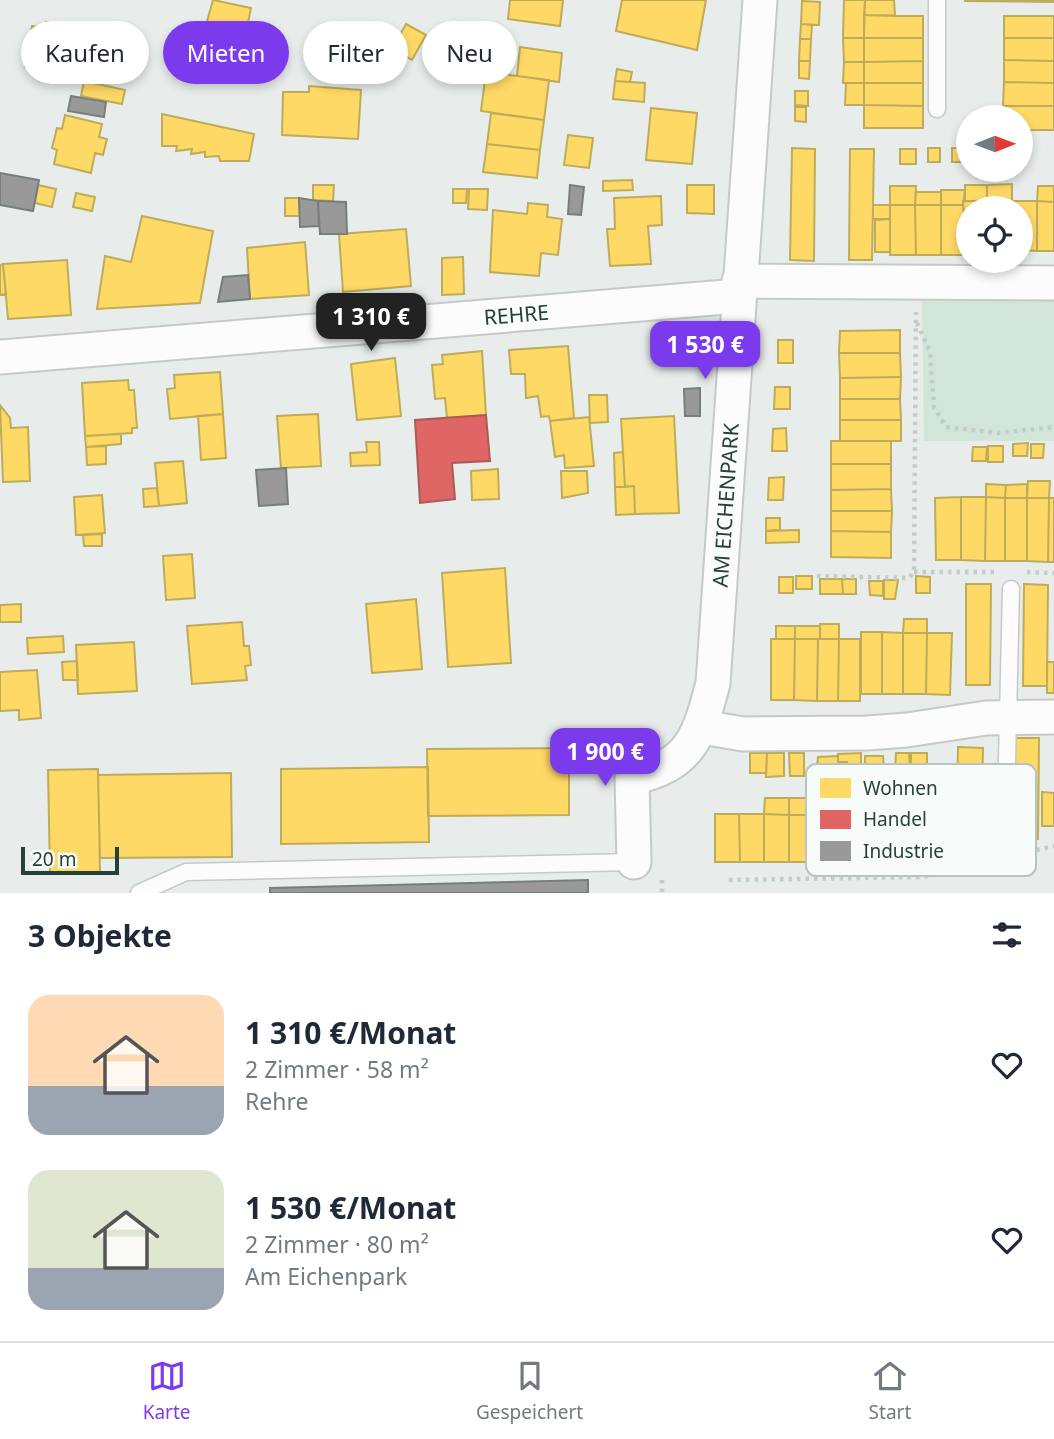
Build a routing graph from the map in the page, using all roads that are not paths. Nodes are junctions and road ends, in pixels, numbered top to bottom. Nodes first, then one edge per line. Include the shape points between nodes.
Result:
1 (760, 0) edge
2 (937, 0) edge
3 (937, 109) dead end
4 (1054, 283) edge
5 (738, 288) junction
6 (0, 357) edge
7 (1011, 589) dead end
8 (1054, 717) edge
9 (1008, 718) junction
10 (702, 727) junction
11 (1009, 764) edge
12 (634, 862) joint
13 (139, 893) edge

1 - 5 street, AM EICHENPARK
2 - 3 lane
4 - 5 street
5 - 6 street, REHRE
5 - 10 street, AM EICHENPARK via 713,683
7 - 9 lane
8 - 9 street
9 - 10 street via 867,733 743,734
9 - 11 lane
10 - 12 street, AM EICHENPARK via 682,756 659,772 632,778
12 - 13 lane via 186,872

